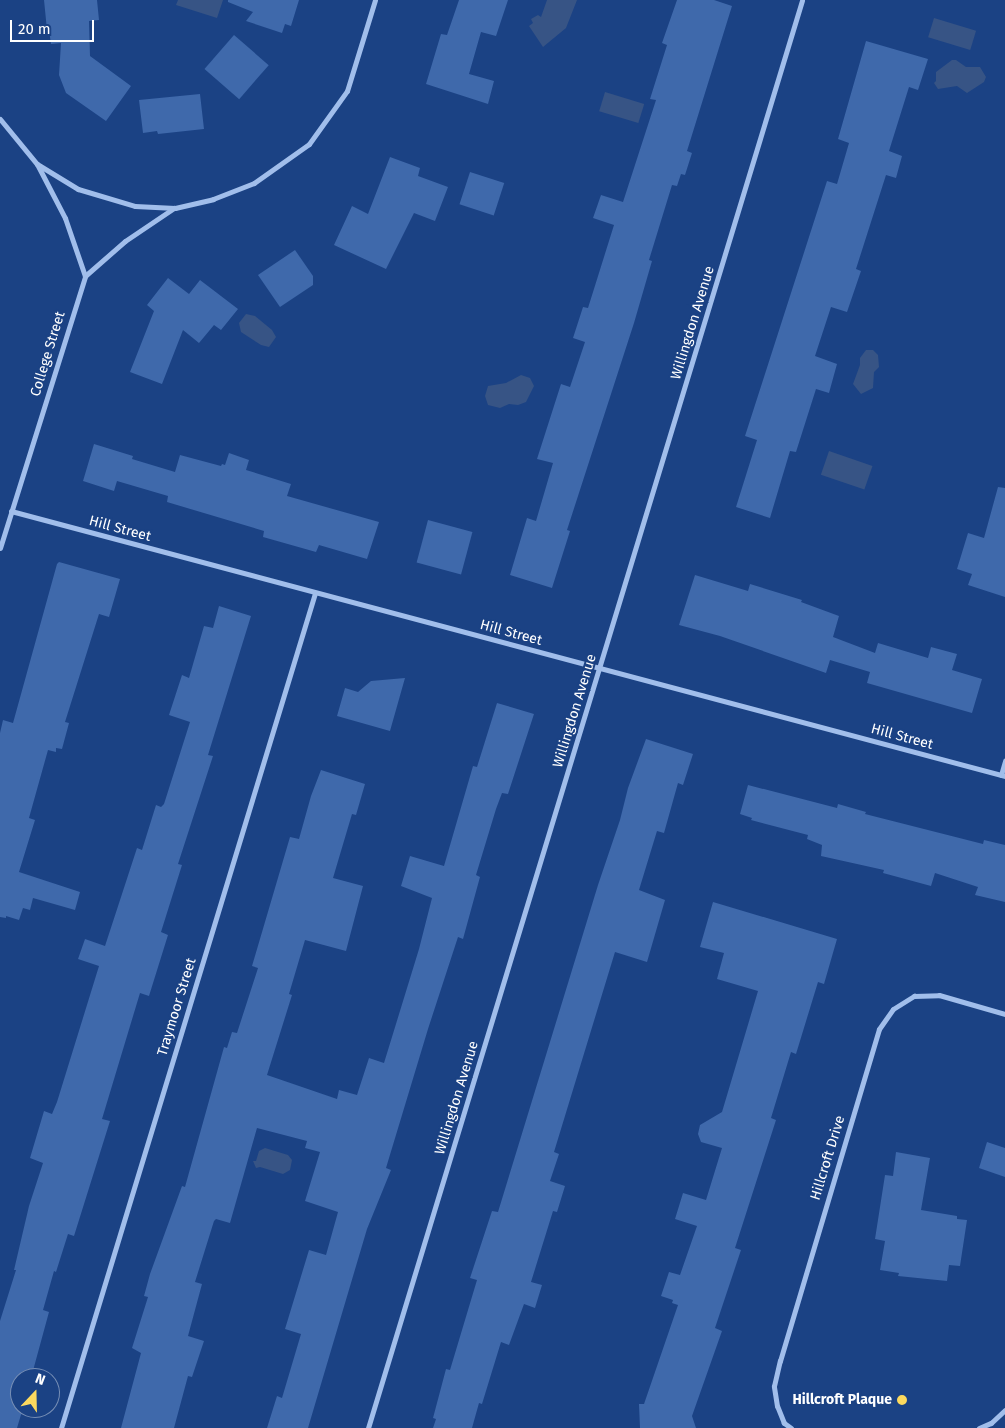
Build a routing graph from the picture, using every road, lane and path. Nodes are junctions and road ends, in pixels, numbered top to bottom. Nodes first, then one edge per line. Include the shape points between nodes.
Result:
1 (375, 0) edge
2 (802, 0) edge
3 (0, 119) edge
4 (37, 164) junction
5 (175, 208) junction
6 (85, 276) junction
7 (11, 511) junction
8 (0, 548) edge
9 (315, 593) junction
10 (600, 668) junction
11 (1005, 761) edge
12 (1003, 775) edge
13 (1005, 1014) edge
14 (1005, 1410) edge
15 (61, 1428) edge
16 (368, 1428) edge
17 (791, 1428) edge
18 (979, 1428) edge

1 - 5 street via 348,91 309,144 254,183 213,200
2 - 10 street, Willingdon Avenue
3 - 4 street
4 - 5 street via 78,189 109,200 135,206
4 - 6 street via 64,218
5 - 6 street via 125,241
6 - 7 street, College Street
7 - 8 street, College Street
7 - 9 street, Hill Street
9 - 10 street, Hill Street
9 - 15 street, Traymoor Street
10 - 12 street, Hill Street
10 - 16 street, Willingdon Avenue
11 - 12 street
13 - 17 street, Hillcroft Drive via 939,995 914,996 893,1009 879,1029 774,1386 777,1406 784,1423
14 - 18 street via 992,1423

